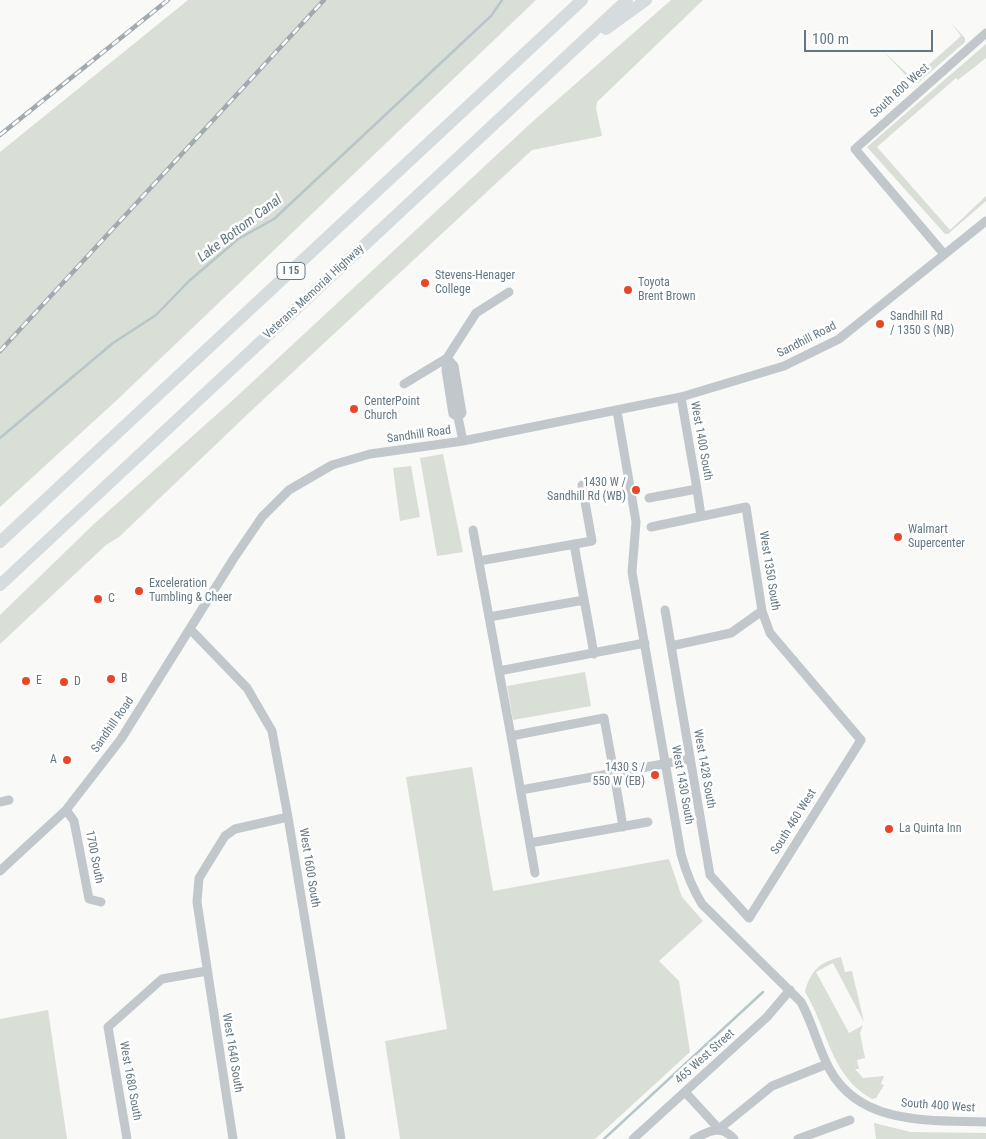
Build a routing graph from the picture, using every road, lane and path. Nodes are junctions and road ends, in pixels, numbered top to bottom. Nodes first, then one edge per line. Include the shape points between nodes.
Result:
1 (582, 0) edge
2 (627, 0) edge
3 (646, 0) edge
4 (986, 33) edge
5 (560, 63) junction
6 (986, 221) edge
7 (944, 254) junction
8 (509, 292) dead end
9 (447, 358) junction
10 (404, 384) dead end
11 (681, 397) junction
12 (617, 411) junction
13 (463, 441) junction
14 (582, 485) dead end
15 (697, 489) junction
16 (649, 498) dead end
17 (701, 516) junction
18 (652, 527) dead end
19 (473, 530) dead end
20 (0, 542) edge
21 (574, 544) junction
22 (479, 561) junction
23 (0, 585) edge
24 (584, 600) junction
25 (665, 610) dead end
26 (762, 610) junction
27 (489, 617) junction
28 (190, 629) junction
29 (645, 643) junction
30 (671, 646) junction
31 (594, 654) junction
32 (499, 671) junction
33 (511, 736) junction
34 (861, 740) joint
35 (690, 759) junction
36 (665, 764) junction
37 (614, 773) junction
38 (521, 790) junction
39 (66, 810) junction
40 (288, 817) junction
41 (648, 822) dead end
42 (623, 827) junction
43 (530, 843) junction
44 (0, 871) edge
45 (535, 873) dead end
46 (101, 902) dead end
47 (749, 918) joint
48 (206, 971) junction
49 (790, 990) junction
50 (827, 1064) junction
51 (685, 1092) junction
52 (862, 1103) joint
53 (850, 1120) dead end
54 (986, 1122) edge
55 (719, 1129) junction
56 (638, 1138) edge
57 (127, 1139) edge
58 (233, 1139) edge
59 (341, 1139) edge
60 (694, 1139) edge
61 (734, 1139) edge
62 (798, 1139) edge

1 - 20 highway, I 15
2 - 5 highway, Veterans Memorial Highway / I 15
3 - 5 highway
4 - 7 street, South 800 West via 854,148
5 - 23 highway, Veterans Memorial Highway / I 15
6 - 7 street, Sandhill Road
7 - 11 street, Sandhill Road via 839,340 784,366
8 - 9 street via 476,313
9 - 10 street
9 - 13 street via 454,414 458,417
11 - 12 street, Sandhill Road
11 - 15 street, West 1400 South
12 - 13 street, Sandhill Road
12 - 29 street, West 1430 South via 636,522 632,572
13 - 28 street, Sandhill Road via 370,454 332,466 289,490 262,517
14 - 21 street via 592,540
15 - 16 street
15 - 17 street, West 1400 South
17 - 18 street
17 - 26 street, West 1350 South via 746,507
19 - 22 street
21 - 22 street
21 - 24 street
22 - 27 street
24 - 27 street
24 - 31 street
25 - 30 street, West 1428 South
26 - 30 street via 731,633
26 - 34 street, West 1350 South via 770,633
27 - 32 street
28 - 39 street, Sandhill Road via 120,739
28 - 40 street, West 1600 South via 247,688 272,731
29 - 31 street
29 - 36 street, West 1430 South
30 - 35 street, West 1428 South
31 - 32 street
32 - 33 street
33 - 37 street via 604,718
33 - 38 street
34 - 47 street, South 460 West
35 - 36 street
35 - 47 street, West 1428 South via 710,875
36 - 37 street
36 - 49 street, West 1430 South via 681,854 695,893 708,910
37 - 38 street
37 - 42 street
38 - 43 street
39 - 44 street, Sandhill Road
39 - 46 street, 1700 South via 74,821 89,899
40 - 48 street, West 1640 South via 235,829 225,836 199,878 197,902
40 - 59 street, West 1600 South
41 - 42 street
42 - 43 street
43 - 45 street
48 - 57 street, West 1680 South via 162,979 108,1027
48 - 58 street, West 1640 South
49 - 50 street, West 1430 South via 810,1018
49 - 51 street, 465 West Street via 767,1017
50 - 52 street, West 1430 South via 836,1080
50 - 55 street via 772,1086
51 - 55 street
51 - 56 street, 465 West Street
52 - 54 street, South 400 West via 903,1118
53 - 62 street
55 - 60 street
55 - 61 street

